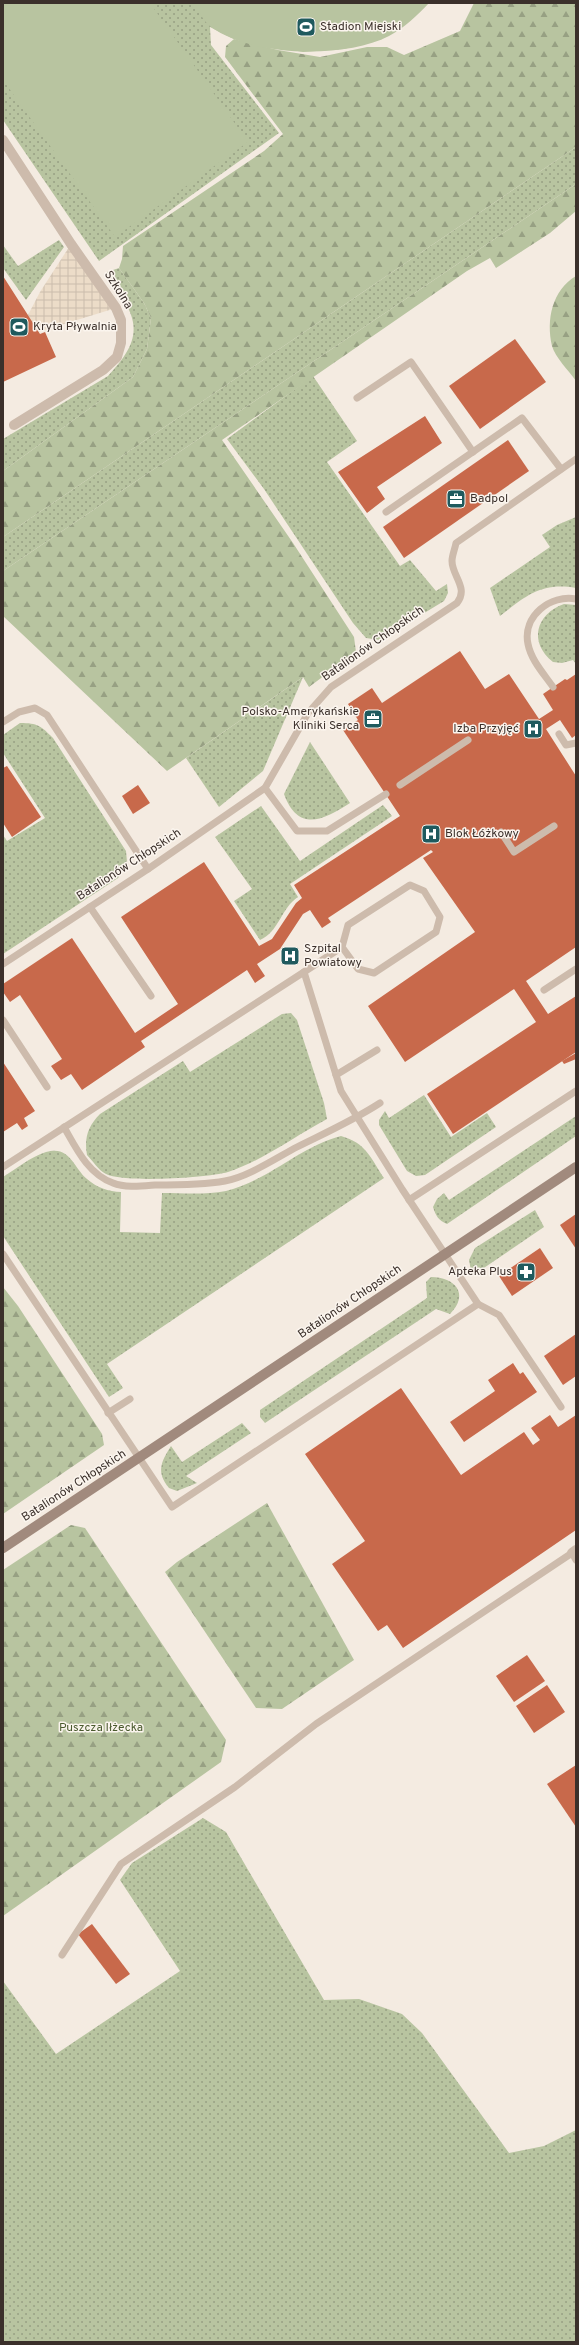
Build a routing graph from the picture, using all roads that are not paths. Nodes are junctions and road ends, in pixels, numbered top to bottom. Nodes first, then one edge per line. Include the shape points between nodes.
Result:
1 (3, 140) edge
2 (357, 398) dead end
3 (14, 425) dead end
4 (473, 452) junction
5 (576, 459) edge
6 (561, 469) junction
7 (386, 512) dead end
8 (576, 599) edge
9 (553, 687) dead end
10 (3, 722) edge
11 (559, 734) dead end
12 (468, 740) dead end
13 (576, 743) edge
14 (400, 785) dead end
15 (265, 788) junction
16 (386, 794) dead end
17 (554, 826) dead end
18 (501, 832) dead end
19 (148, 869) junction
20 (90, 907) junction
21 (342, 947) junction
22 (3, 964) edge
23 (576, 969) edge
24 (304, 972) junction
25 (544, 990) dead end
26 (151, 996) dead end
27 (3, 1020) edge
28 (377, 1050) dead end
29 (336, 1075) junction
30 (47, 1087) dead end
31 (576, 1091) edge
32 (380, 1103) dead end
33 (358, 1117) junction
34 (64, 1127) junction
35 (3, 1167) edge
36 (576, 1167) edge
37 (409, 1200) junction
38 (3, 1254) edge
39 (445, 1255) junction
40 (478, 1304) junction
41 (130, 1399) dead end
42 (561, 1407) dead end
43 (108, 1413) junction
44 (139, 1459) junction
45 (3, 1548) edge
46 (575, 1554) edge
47 (62, 1955) dead end

1 - 3 street, Szkolna via 116,308 121,320 121,343 117,357 103,370
2 - 4 lane via 411,362
4 - 6 lane via 522,418
4 - 7 lane
5 - 6 lane, Batalionów Chłopskich
6 - 15 lane, Batalionów Chłopskich via 456,543 452,562 462,590 461,598 330,687 308,713
8 - 9 lane via 568,597 554,600 542,607 533,618 528,631 528,644 533,657
10 - 19 lane via 18,712 35,708 47,715
11 - 13 lane via 566,745
12 - 14 lane
15 - 16 lane via 297,831 327,831
15 - 19 lane, Batalionów Chłopskich
17 - 18 lane via 514,852
19 - 20 lane, Batalionów Chłopskich
20 - 22 lane, Batalionów Chłopskich
20 - 26 lane
21 - 21 lane via 348,925 410,885 424,891 440,917 436,932 374,973 358,969
21 - 24 lane
23 - 25 lane
24 - 29 lane
24 - 34 lane
27 - 30 lane
28 - 29 lane
29 - 33 lane via 341,1091
31 - 37 lane
32 - 33 lane
33 - 34 lane via 254,1170 226,1181 143,1189 112,1183 96,1174 82,1158
33 - 37 lane
34 - 35 lane
36 - 39 street, Batalionów Chłopskich
37 - 39 lane
38 - 43 lane, Batalionów Chłopskich
39 - 40 lane
39 - 44 street, Batalionów Chłopskich
40 - 42 lane via 499,1315
40 - 44 lane via 172,1507
41 - 43 lane
43 - 44 lane, Batalionów Chłopskich
44 - 45 street, Batalionów Chłopskich
46 - 47 lane via 316,1724 235,1787 121,1864

